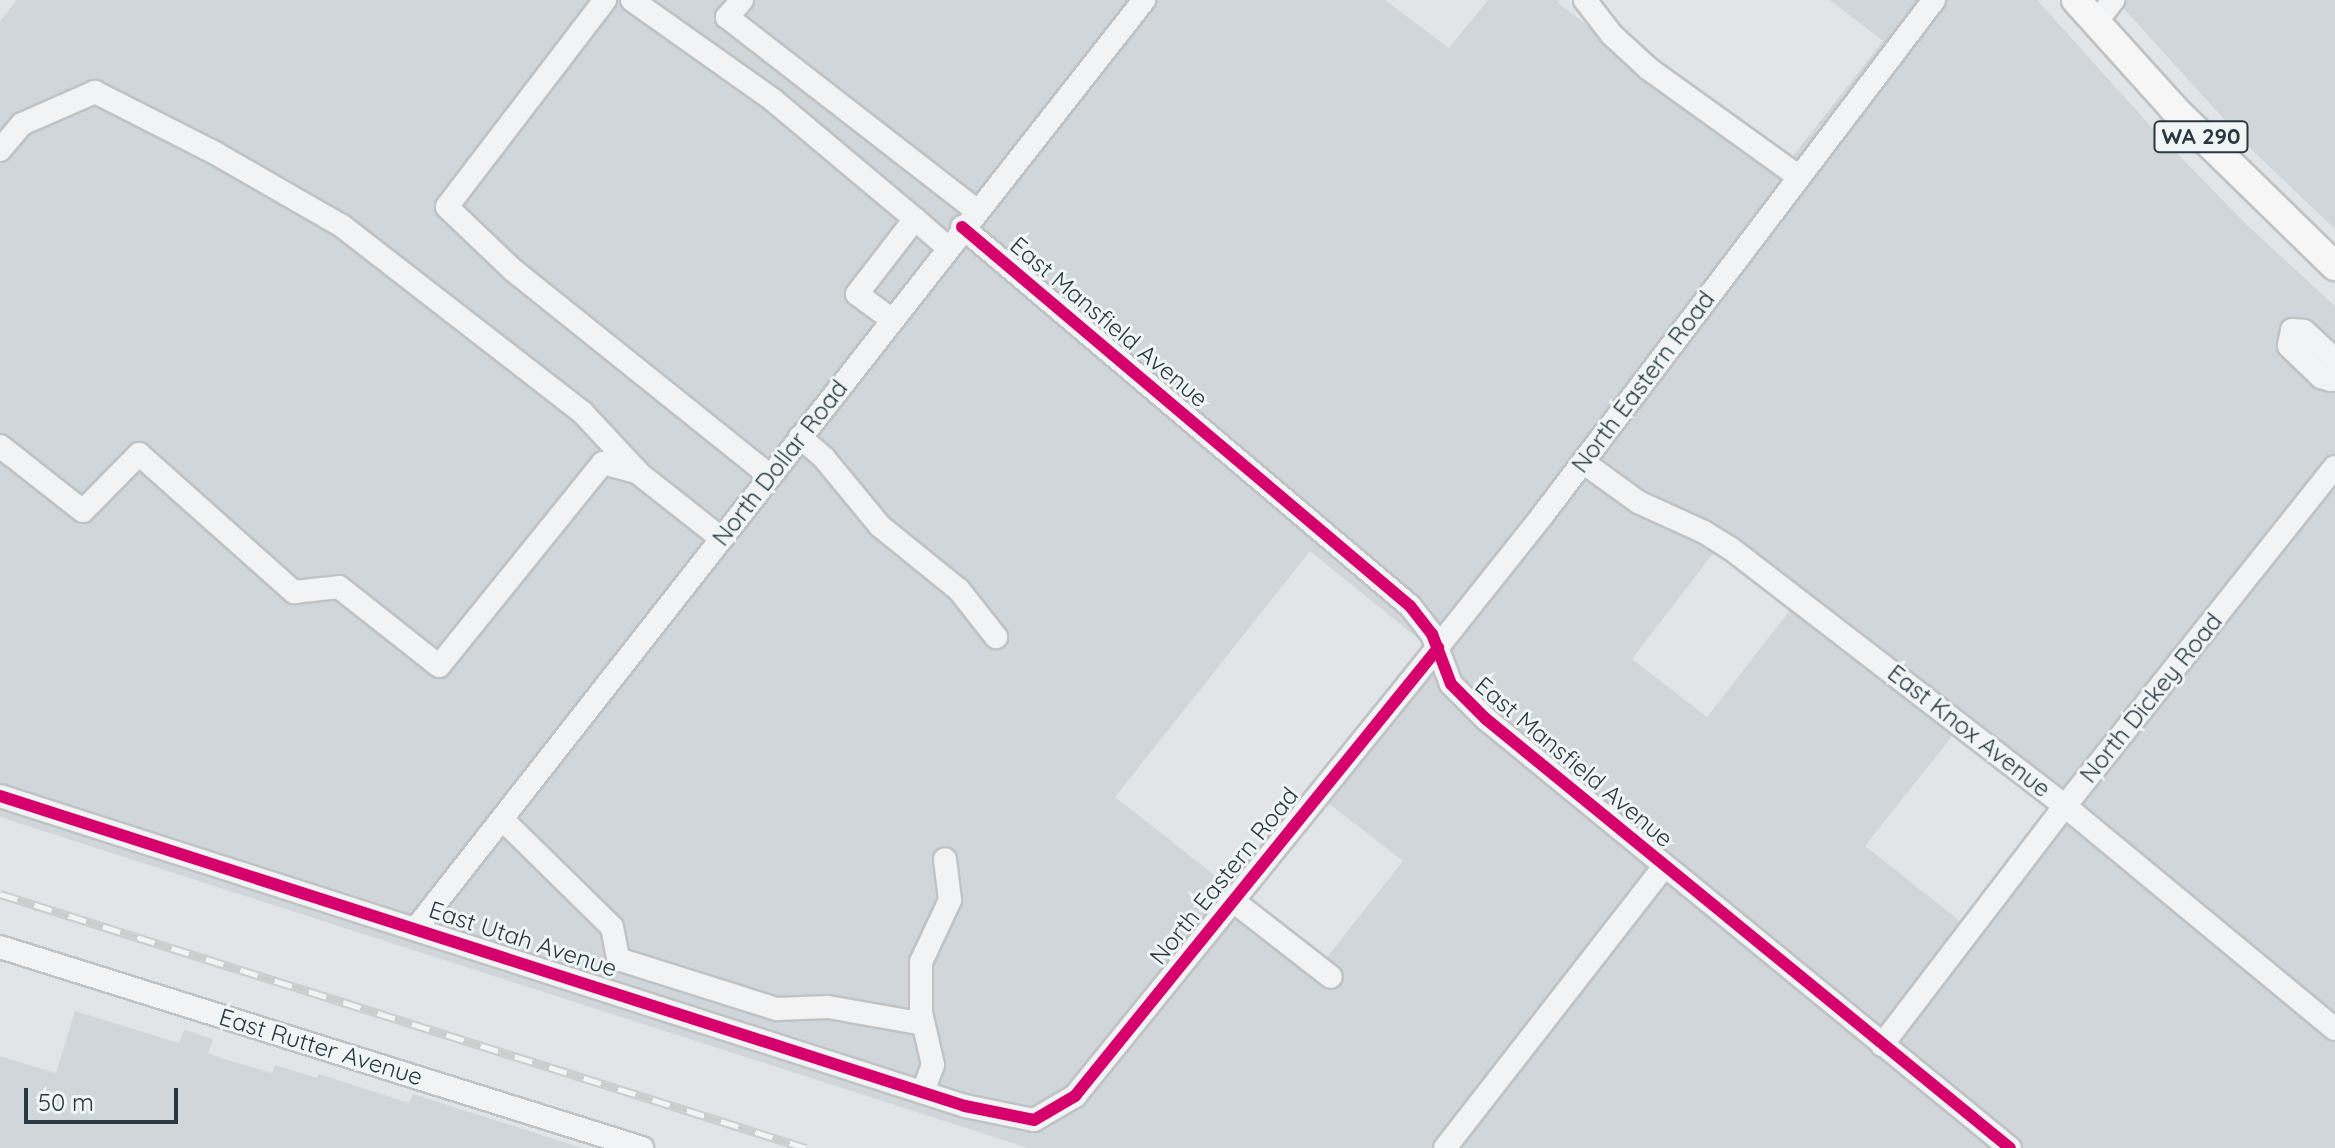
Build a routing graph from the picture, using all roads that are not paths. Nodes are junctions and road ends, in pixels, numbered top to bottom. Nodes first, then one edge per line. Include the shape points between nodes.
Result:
1 (605, 0) edge
2 (632, 0) edge
3 (742, 0) edge
4 (1585, 0) edge
5 (1934, 0) edge
6 (2076, 0) edge
7 (1136, 3) edge
8 (2105, 11) edge
9 (0, 150) edge
10 (1798, 176) junction
11 (915, 219) junction
12 (969, 219) junction
13 (947, 247) junction
14 (2334, 264) edge
15 (891, 319) junction
16 (800, 437) junction
17 (0, 446) edge
18 (1583, 462) junction
19 (2335, 467) edge
20 (637, 472) junction
21 (770, 476) junction
22 (722, 539) junction
23 (996, 637) dead end
24 (1438, 648) junction
25 (0, 796) edge
26 (2065, 806) junction
27 (502, 819) junction
28 (945, 859) dead end
29 (1664, 867) junction
30 (1232, 900) junction
31 (417, 927) junction
32 (0, 947) edge
33 (1331, 977) dead end
34 (924, 1024) junction
35 (2335, 1029) edge
36 (1882, 1045) junction
37 (923, 1092) junction
38 (1034, 1120) joint
39 (633, 1147) edge
40 (1445, 1148) edge
41 (2010, 1148) edge

1 - 21 street via 447,207 513,270
2 - 11 street via 773,100
3 - 12 street, East Mansfield Avenue via 727,17
4 - 10 street via 1612,35 1649,69
5 - 10 street, North Eastern Road
6 - 8 main road, WA 290
7 - 12 street, North Dollar Road
8 - 14 main road, WA 290 via 2174,109
9 - 20 street via 22,124 95,92 342,226 582,412
10 - 18 street, North Eastern Road
11 - 13 street
11 - 15 street via 857,294
12 - 13 street, North Dollar Road
12 - 24 street, East Mansfield Avenue via 1410,606
13 - 15 street, North Dollar Road
15 - 16 street, North Dollar Road
16 - 21 street, North Dollar Road
16 - 23 street via 880,526 959,590
17 - 20 street via 83,511 139,454 294,592 339,587 439,666 592,472 603,463
18 - 24 street, North Eastern Road
18 - 26 street, East Knox Avenue via 1638,502 1730,548
19 - 26 street, North Dickey Road
20 - 22 street
21 - 22 street, North Dollar Road
22 - 27 street, North Dollar Road
24 - 29 street, East Mansfield Avenue via 1447,678 1465,700
24 - 30 street, North Eastern Road
25 - 31 street, East Utah Avenue
26 - 35 street, East Knox Avenue
26 - 36 street, North Dickey Road
27 - 31 street, North Dollar Road
27 - 34 street via 612,927 618,959 777,1009 828,1007
28 - 34 street via 950,900 921,962
29 - 36 street, East Mansfield Avenue
29 - 40 street
30 - 33 street
30 - 38 street, North Eastern Road via 1075,1096
31 - 37 street, East Utah Avenue
32 - 39 street, East Rutter Avenue
34 - 37 street via 933,1065
36 - 41 street, East Mansfield Avenue
37 - 38 street, East Utah Avenue

